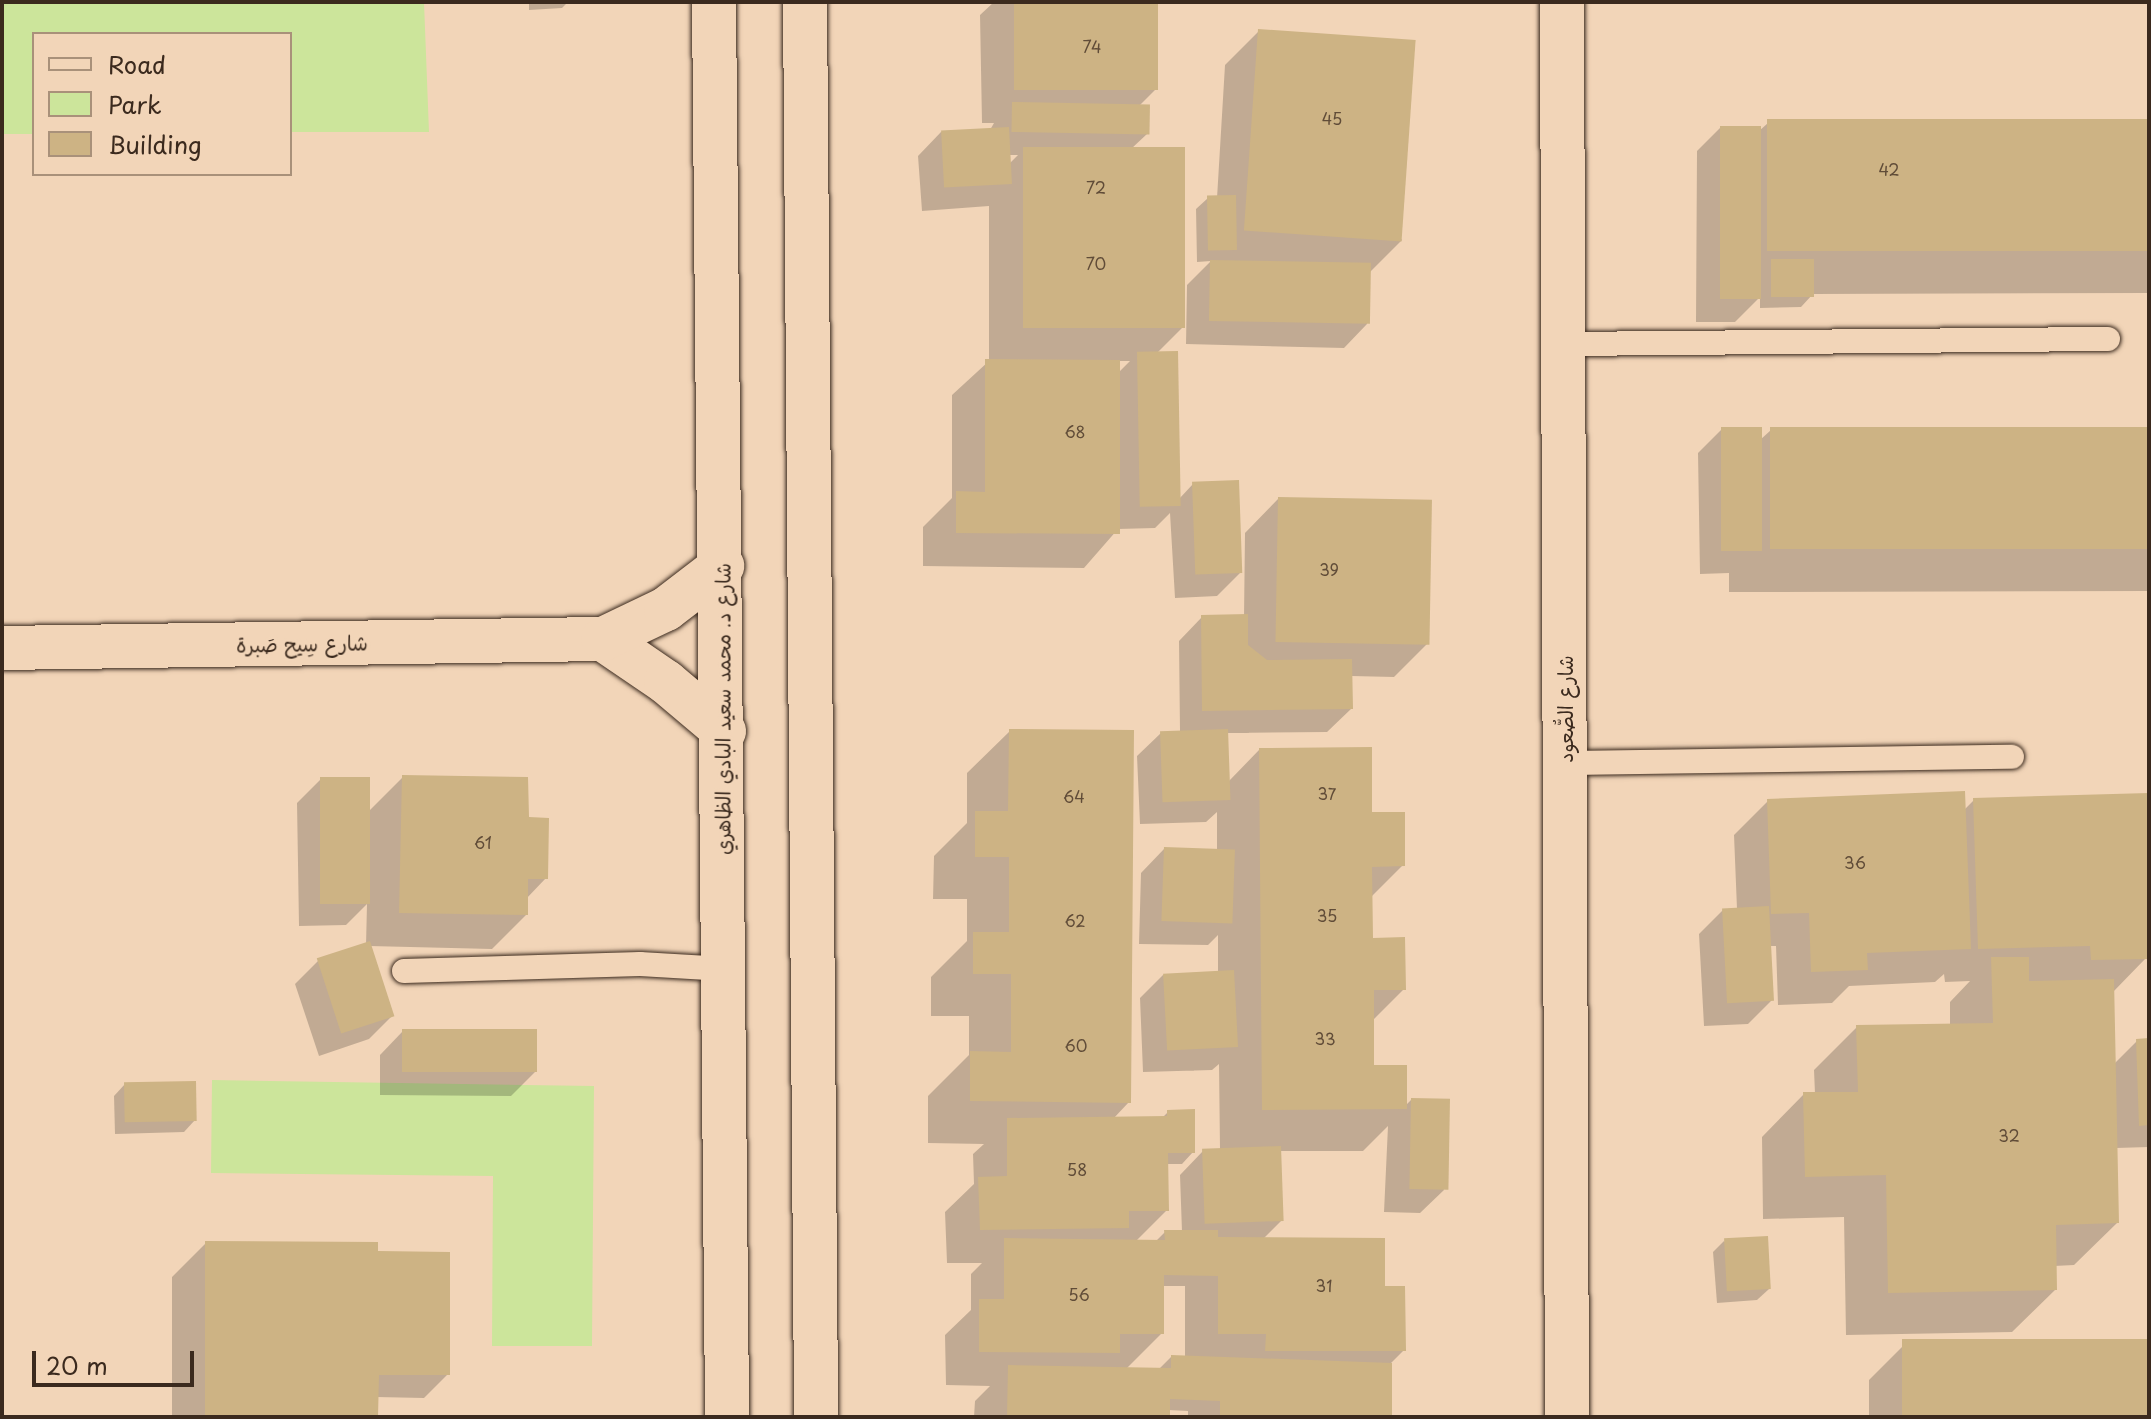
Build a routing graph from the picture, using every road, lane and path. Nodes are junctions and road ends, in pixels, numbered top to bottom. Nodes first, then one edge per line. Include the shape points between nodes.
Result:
1 (714, 2) edge
2 (805, 2) edge
3 (1562, 2) edge
4 (2108, 339) dead end
5 (1563, 344) junction
6 (722, 566) junction
7 (603, 639) junction
8 (2, 648) edge
9 (724, 731) junction
10 (2012, 757) dead end
11 (1565, 763) junction
12 (725, 969) junction
13 (404, 971) dead end
14 (727, 1417) edge
15 (816, 1417) edge
16 (1567, 1417) edge

1 - 6 street, شارع د. محمد سعيد البادي الظاهري
2 - 15 street
3 - 5 street, شارع الصُّعود
4 - 5 lane
5 - 11 street, شارع الصُّعود
6 - 7 street, شارع سِيح صَبرة via 666,609
6 - 9 street, شارع د. محمد سعيد البادي الظاهري
7 - 8 street, شارع سِيح صَبرة
7 - 9 street
9 - 12 street, شارع د. محمد سعيد البادي الظاهري
10 - 11 lane
11 - 16 street, شارع الصُّعود
12 - 13 lane via 640,964
12 - 14 street, شارع د. محمد سعيد البادي الظاهري

